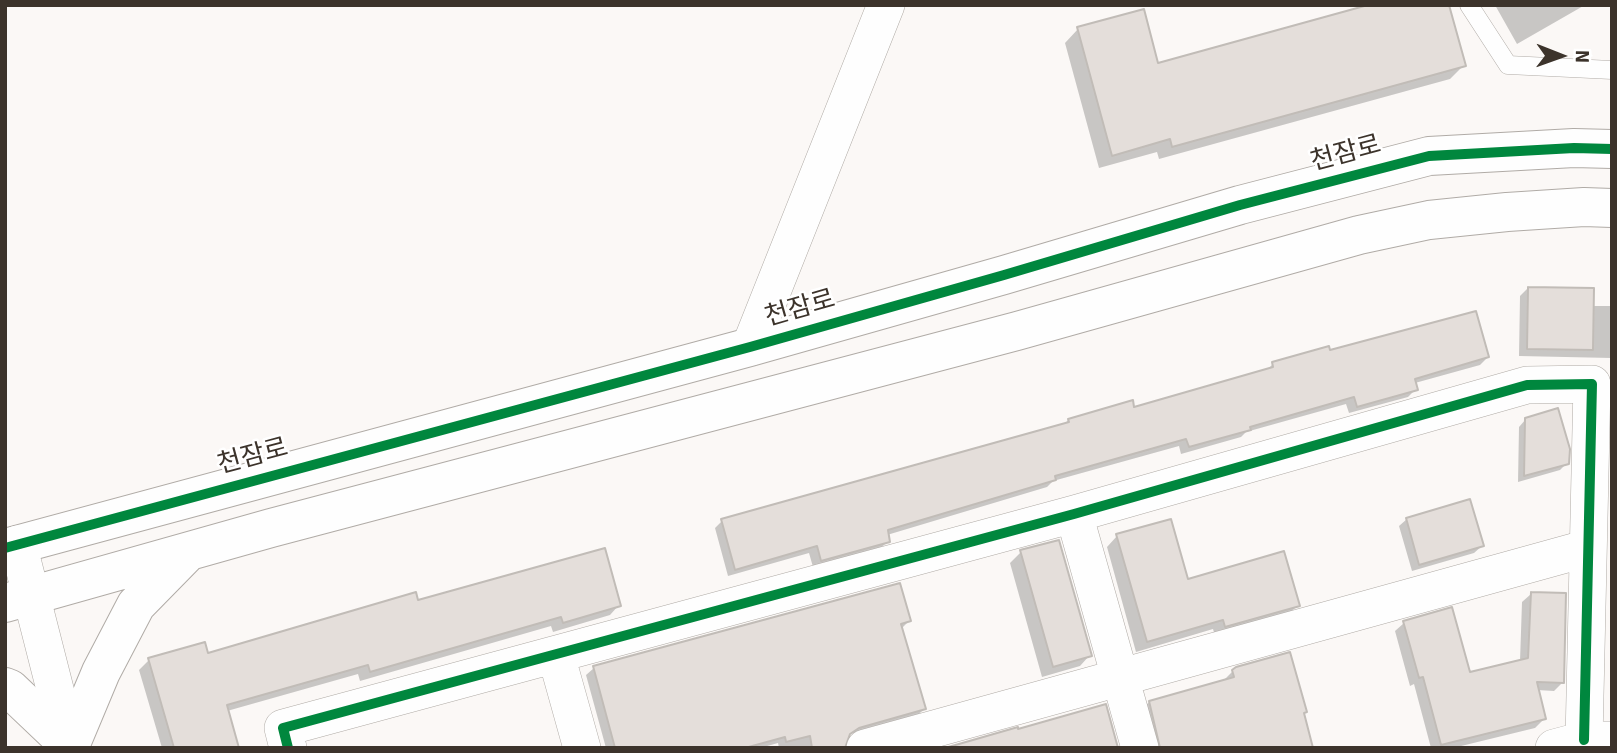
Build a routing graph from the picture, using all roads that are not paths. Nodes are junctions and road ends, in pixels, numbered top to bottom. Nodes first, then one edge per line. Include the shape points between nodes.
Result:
1 (886, 5) edge
2 (1469, 5) edge
3 (1612, 70) edge
4 (1612, 149) edge
5 (1612, 208) edge
6 (750, 346) junction
7 (1074, 514) junction
8 (12, 546) edge
9 (1588, 548) junction
10 (188, 552) junction
11 (19, 600) edge
12 (556, 655) junction
13 (1120, 677) junction
14 (5, 687) edge
15 (1583, 743) edge
16 (70, 747) edge
17 (288, 748) edge
18 (582, 748) edge
19 (866, 748) edge
20 (1140, 748) edge

1 - 6 street
2 - 3 lane via 1508,65
4 - 6 street, 천잠로 via 1429,156 1240,205
5 - 10 street via 1429,220 1359,235
6 - 8 street, 천잠로
7 - 9 street via 1527,385 1592,384
7 - 12 street
7 - 13 street
8 - 11 street
9 - 13 street
9 - 15 street
10 - 11 street
10 - 16 street via 136,605
11 - 16 street
12 - 17 street via 283,728
12 - 18 street
13 - 19 street
13 - 20 street
14 - 16 street

